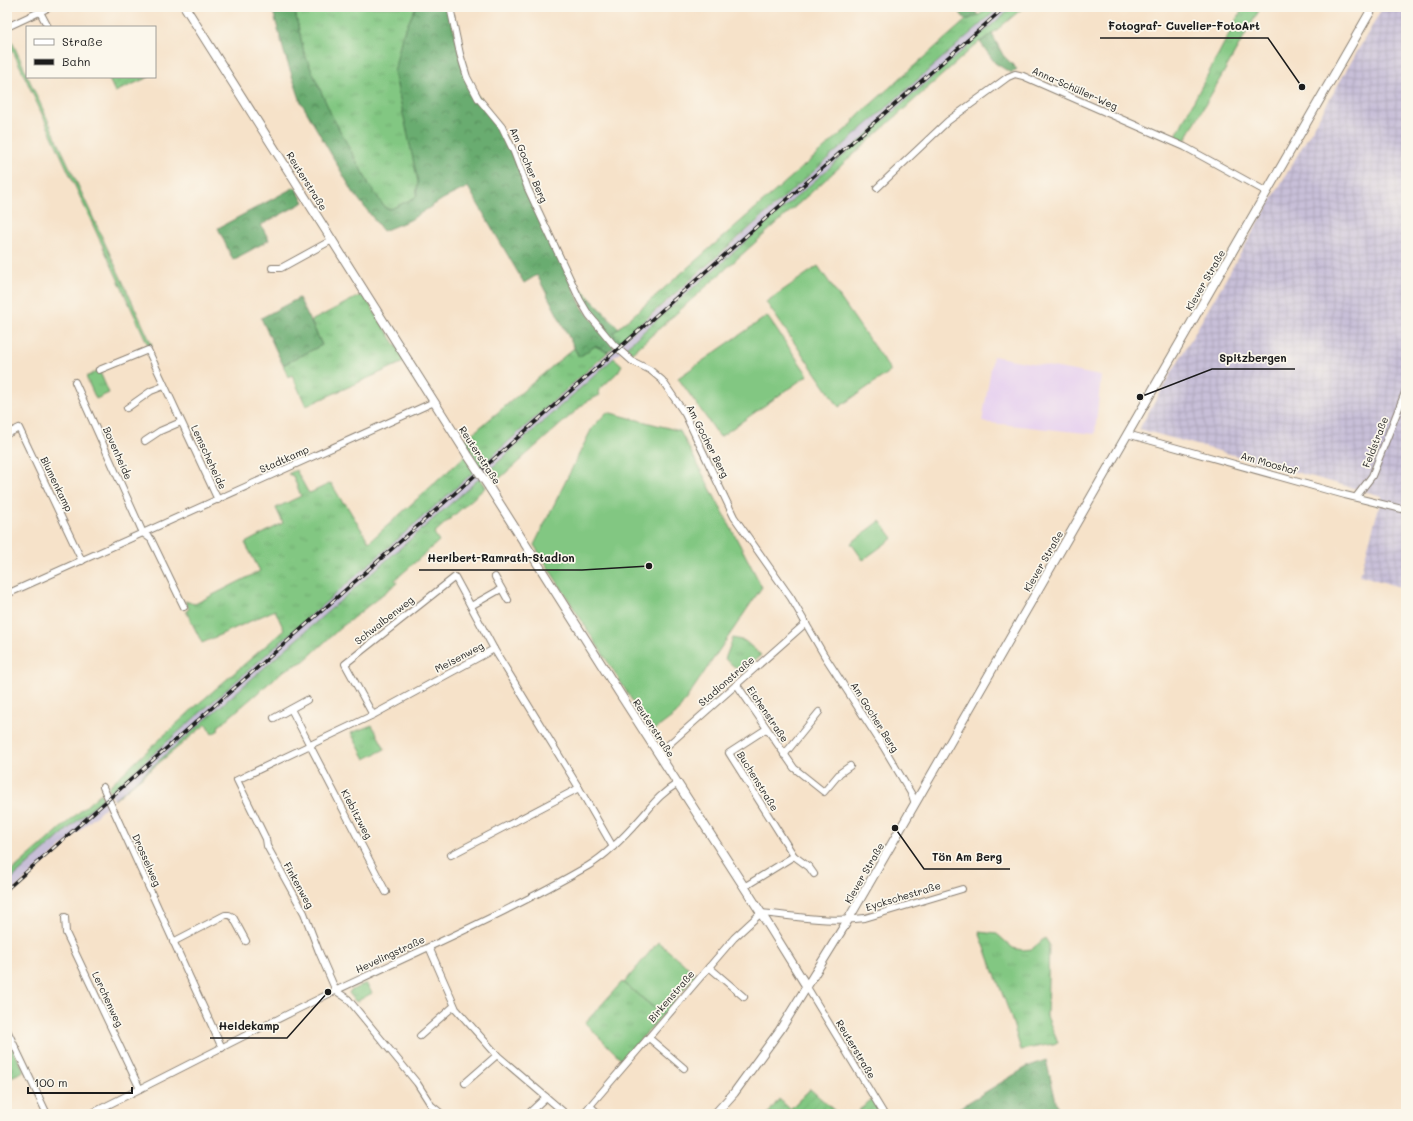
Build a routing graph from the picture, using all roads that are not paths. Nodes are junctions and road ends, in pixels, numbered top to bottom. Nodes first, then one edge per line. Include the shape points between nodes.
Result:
1 (50, 7) edge
2 (185, 7) edge
3 (450, 7) edge
4 (1373, 7) edge
5 (40, 12) junction
6 (47, 26) edge
7 (7, 27) edge
8 (877, 188) dead end
9 (1266, 192) junction
10 (332, 240) junction
11 (272, 268) dead end
12 (99, 370) dead end
13 (75, 382) dead end
14 (164, 386) junction
15 (1406, 390) edge
16 (434, 402) junction
17 (127, 408) dead end
18 (181, 422) junction
19 (7, 434) edge
20 (1127, 434) junction
21 (145, 441) dead end
22 (1356, 497) junction
23 (218, 500) junction
24 (1406, 510) edge
25 (143, 533) junction
26 (82, 561) junction
27 (495, 577) dead end
28 (502, 589) junction
29 (7, 594) edge
30 (508, 600) dead end
31 (471, 606) junction
32 (184, 607) dead end
33 (806, 623) junction
34 (494, 649) junction
35 (737, 685) junction
36 (306, 700) dead end
37 (291, 709) junction
38 (819, 712) dead end
39 (373, 715) junction
40 (274, 718) dead end
41 (766, 729) junction
42 (309, 746) junction
43 (658, 753) junction
44 (784, 755) junction
45 (850, 766) dead end
46 (678, 783) junction
47 (103, 788) dead end
48 (580, 788) junction
49 (242, 790) joint
50 (916, 804) junction
51 (612, 847) junction
52 (451, 855) dead end
53 (794, 856) junction
54 (814, 874) dead end
55 (744, 887) junction
56 (962, 889) dead end
57 (386, 892) dead end
58 (761, 913) junction
59 (65, 917) dead end
60 (848, 920) junction
61 (246, 941) dead end
62 (173, 942) junction
63 (429, 948) junction
64 (709, 967) junction
65 (336, 991) junction
66 (809, 991) junction
67 (744, 997) dead end
68 (454, 1006) junction
69 (7, 1030) edge
70 (420, 1036) dead end
71 (649, 1038) junction
72 (222, 1048) junction
73 (497, 1055) junction
74 (684, 1068) dead end
75 (465, 1082) dead end
76 (140, 1089) junction
77 (546, 1097) junction
78 (590, 1106) junction
79 (102, 1111) edge
80 (47, 1114) edge
81 (90, 1114) edge
82 (442, 1114) edge
83 (528, 1114) edge
84 (566, 1114) edge
85 (583, 1114) edge
86 (599, 1114) edge
87 (715, 1114) edge
88 (884, 1114) edge

1 - 5 street
2 - 10 street, Reuterstraße
3 - 33 street, Am Gocher Berg via 467,77 478,98 502,127 580,300 614,345 632,361 650,370 662,380 685,414 734,516
4 - 9 street, Klever Straße
5 - 6 street
5 - 7 street
8 - 9 street, Anna-Schüller-Weg via 948,121 1015,74 1185,147
9 - 20 street, Klever Straße
10 - 11 street via 281,268
10 - 16 street, Reuterstraße
12 - 14 street, Lemscheheide via 148,350
13 - 25 street, Bovenheide
14 - 17 street via 151,391
14 - 18 street, Lemscheheide
15 - 22 street, Feldstraße via 1372,476
16 - 23 street, Stadtkamp
16 - 43 street, Reuterstraße, bridge
18 - 21 street, Lemscheheide
18 - 23 street, Lemscheheide
19 - 26 street, Blumenkamp via 19,428
20 - 22 street, Am Mooshof
20 - 50 street, Klever Straße
22 - 24 street, Am Mooshof
23 - 25 street, Stadtkamp
25 - 26 street, Stadtkamp
25 - 32 street via 151,540
26 - 29 street, Stadtkamp
27 - 28 street
28 - 30 street
28 - 31 street
31 - 34 street, Schwalbenweg
31 - 39 street, Schwalbenweg via 455,577 345,664
33 - 35 street, Stadionstraße
33 - 50 street, Am Gocher Berg
34 - 39 street, Meisenweg
34 - 48 street, Meisenweg
35 - 41 street, Eichenstraße
35 - 43 street, Stadionstraße
36 - 37 street
37 - 40 street
37 - 42 street
38 - 44 street, Eichenstraße
39 - 42 street, Meisenweg
41 - 44 street, Eichenstraße
41 - 53 street, Buchenstraße via 729,753
42 - 49 street, Meisenweg via 237,780
42 - 57 street, Kiebitzweg
43 - 46 street, Reuterstraße
44 - 45 street, Eichenstraße via 794,768 824,792 840,773
46 - 51 street, Hevelingstraße via 665,791
46 - 55 street, Reuterstraße
47 - 62 street, Drosselweg
48 - 51 street, Meisenweg
48 - 52 street
49 - 65 street, Finkenweg via 267,846 304,913
50 - 60 street, Klever Straße
51 - 63 street, Hevelingstraße via 571,875
53 - 54 street, Buchenstraße
53 - 55 street
55 - 58 street, Reuterstraße
56 - 60 street, Eyckschestraße via 865,918
58 - 60 street
58 - 64 street, Birkenstraße via 734,938
58 - 66 street, Reuterstraße
59 - 76 street, Lerchenweg via 66,933
60 - 66 street, Klever Straße
61 - 62 street via 229,914
62 - 72 street, Drosselweg
63 - 65 street, Hevelingstraße
63 - 68 street
64 - 67 street, Birkenstraße
64 - 71 street, Birkenstraße
65 - 72 street, Hevelingstraße
65 - 82 street via 348,999 417,1083 431,1105
66 - 87 street, Klever Straße via 734,1093
66 - 88 street, Reuterstraße
68 - 70 street
68 - 73 street
69 - 80 street
71 - 74 street, Birkenstraße
71 - 78 street, Birkenstraße
72 - 76 street, Hevelingstraße
73 - 75 street
73 - 77 street
76 - 79 street, Hevelingstraße
77 - 83 street
77 - 84 street
78 - 85 street, Birkenstraße
78 - 86 street
79 - 81 street, Hevelingstraße

